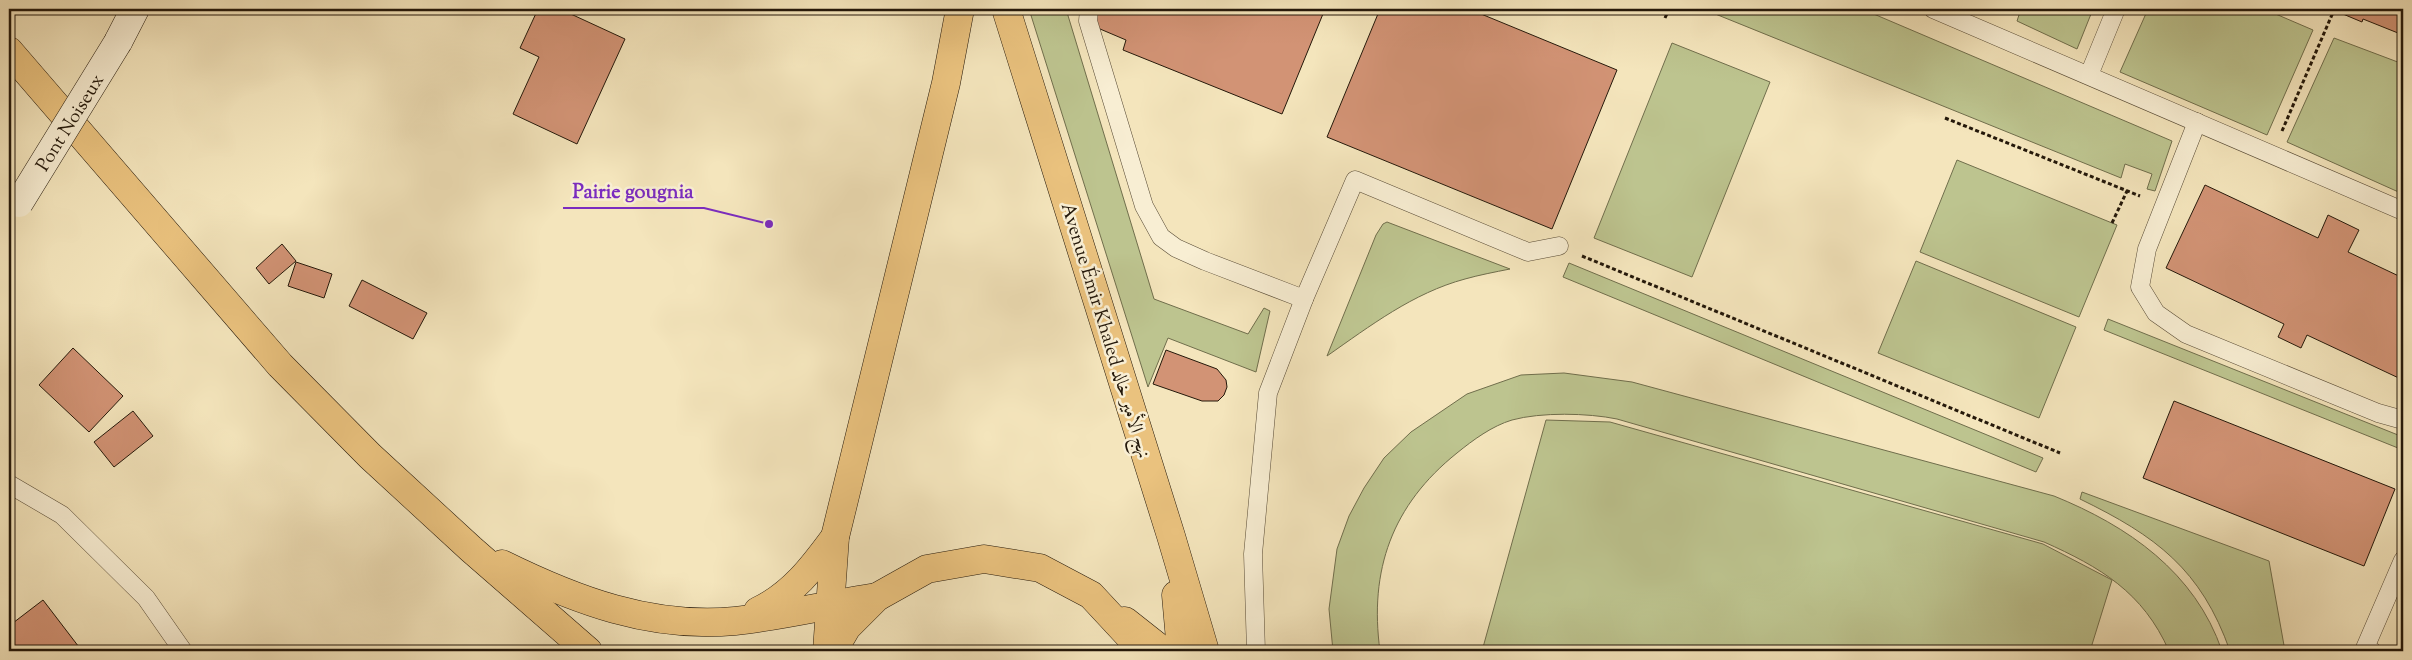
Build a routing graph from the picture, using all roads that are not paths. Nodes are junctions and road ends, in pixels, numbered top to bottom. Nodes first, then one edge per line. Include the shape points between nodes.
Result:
1 (135, 9) edge
2 (960, 9) edge
3 (1006, 9) edge
4 (1089, 9) edge
5 (1933, 9) edge
6 (2116, 9) edge
7 (9, 51) edge
8 (2089, 75) junction
9 (2197, 122) junction
10 (14, 210) edge
11 (2403, 211) edge
12 (1559, 246) road end
13 (1304, 299) junction
14 (2403, 420) edge
15 (9, 484) edge
16 (1171, 536) junction
17 (836, 537) junction
18 (471, 549) junction
19 (2403, 560) edge
20 (1092, 595) junction
21 (877, 597) junction
22 (830, 604) junction
23 (734, 621) junction
24 (183, 651) edge
25 (588, 651) edge
26 (827, 651) edge
27 (833, 651) edge
28 (1136, 651) edge
29 (1163, 651) edge
30 (1181, 651) edge
31 (1204, 651) edge
32 (1256, 651) edge
33 (2372, 651) edge

1 - 10 street, Pont Noiseux, bridge
2 - 17 main road via 946,83
3 - 16 main road, Avenue Émir Khaled نهج الأمير خالد
4 - 13 lane via 1088,21 1144,206 1161,237 1205,262
5 - 8 lane
6 - 8 lane
7 - 18 main road via 280,365 370,456
8 - 9 lane
9 - 11 lane
9 - 14 lane via 2147,249 2140,287 2156,313 2186,334 2378,413
12 - 13 lane via 1528,252 1355,180
13 - 32 lane via 1268,393 1254,554
15 - 24 lane via 62,516 146,598
16 - 30 main road
16 - 31 main road, Avenue Émir Khaled نهج الأمير خالد
17 - 22 main road
17 - 23 main road via 804,578 784,596 760,611
18 - 23 main road via 583,601 635,615 672,620
18 - 25 main road
19 - 33 lane via 2365,648
20 - 21 main road via 1040,568 984,559 927,569
20 - 28 main road via 1130,637
20 - 29 main road
21 - 22 main road
21 - 27 main road via 847,627
22 - 23 main road
22 - 26 main road

